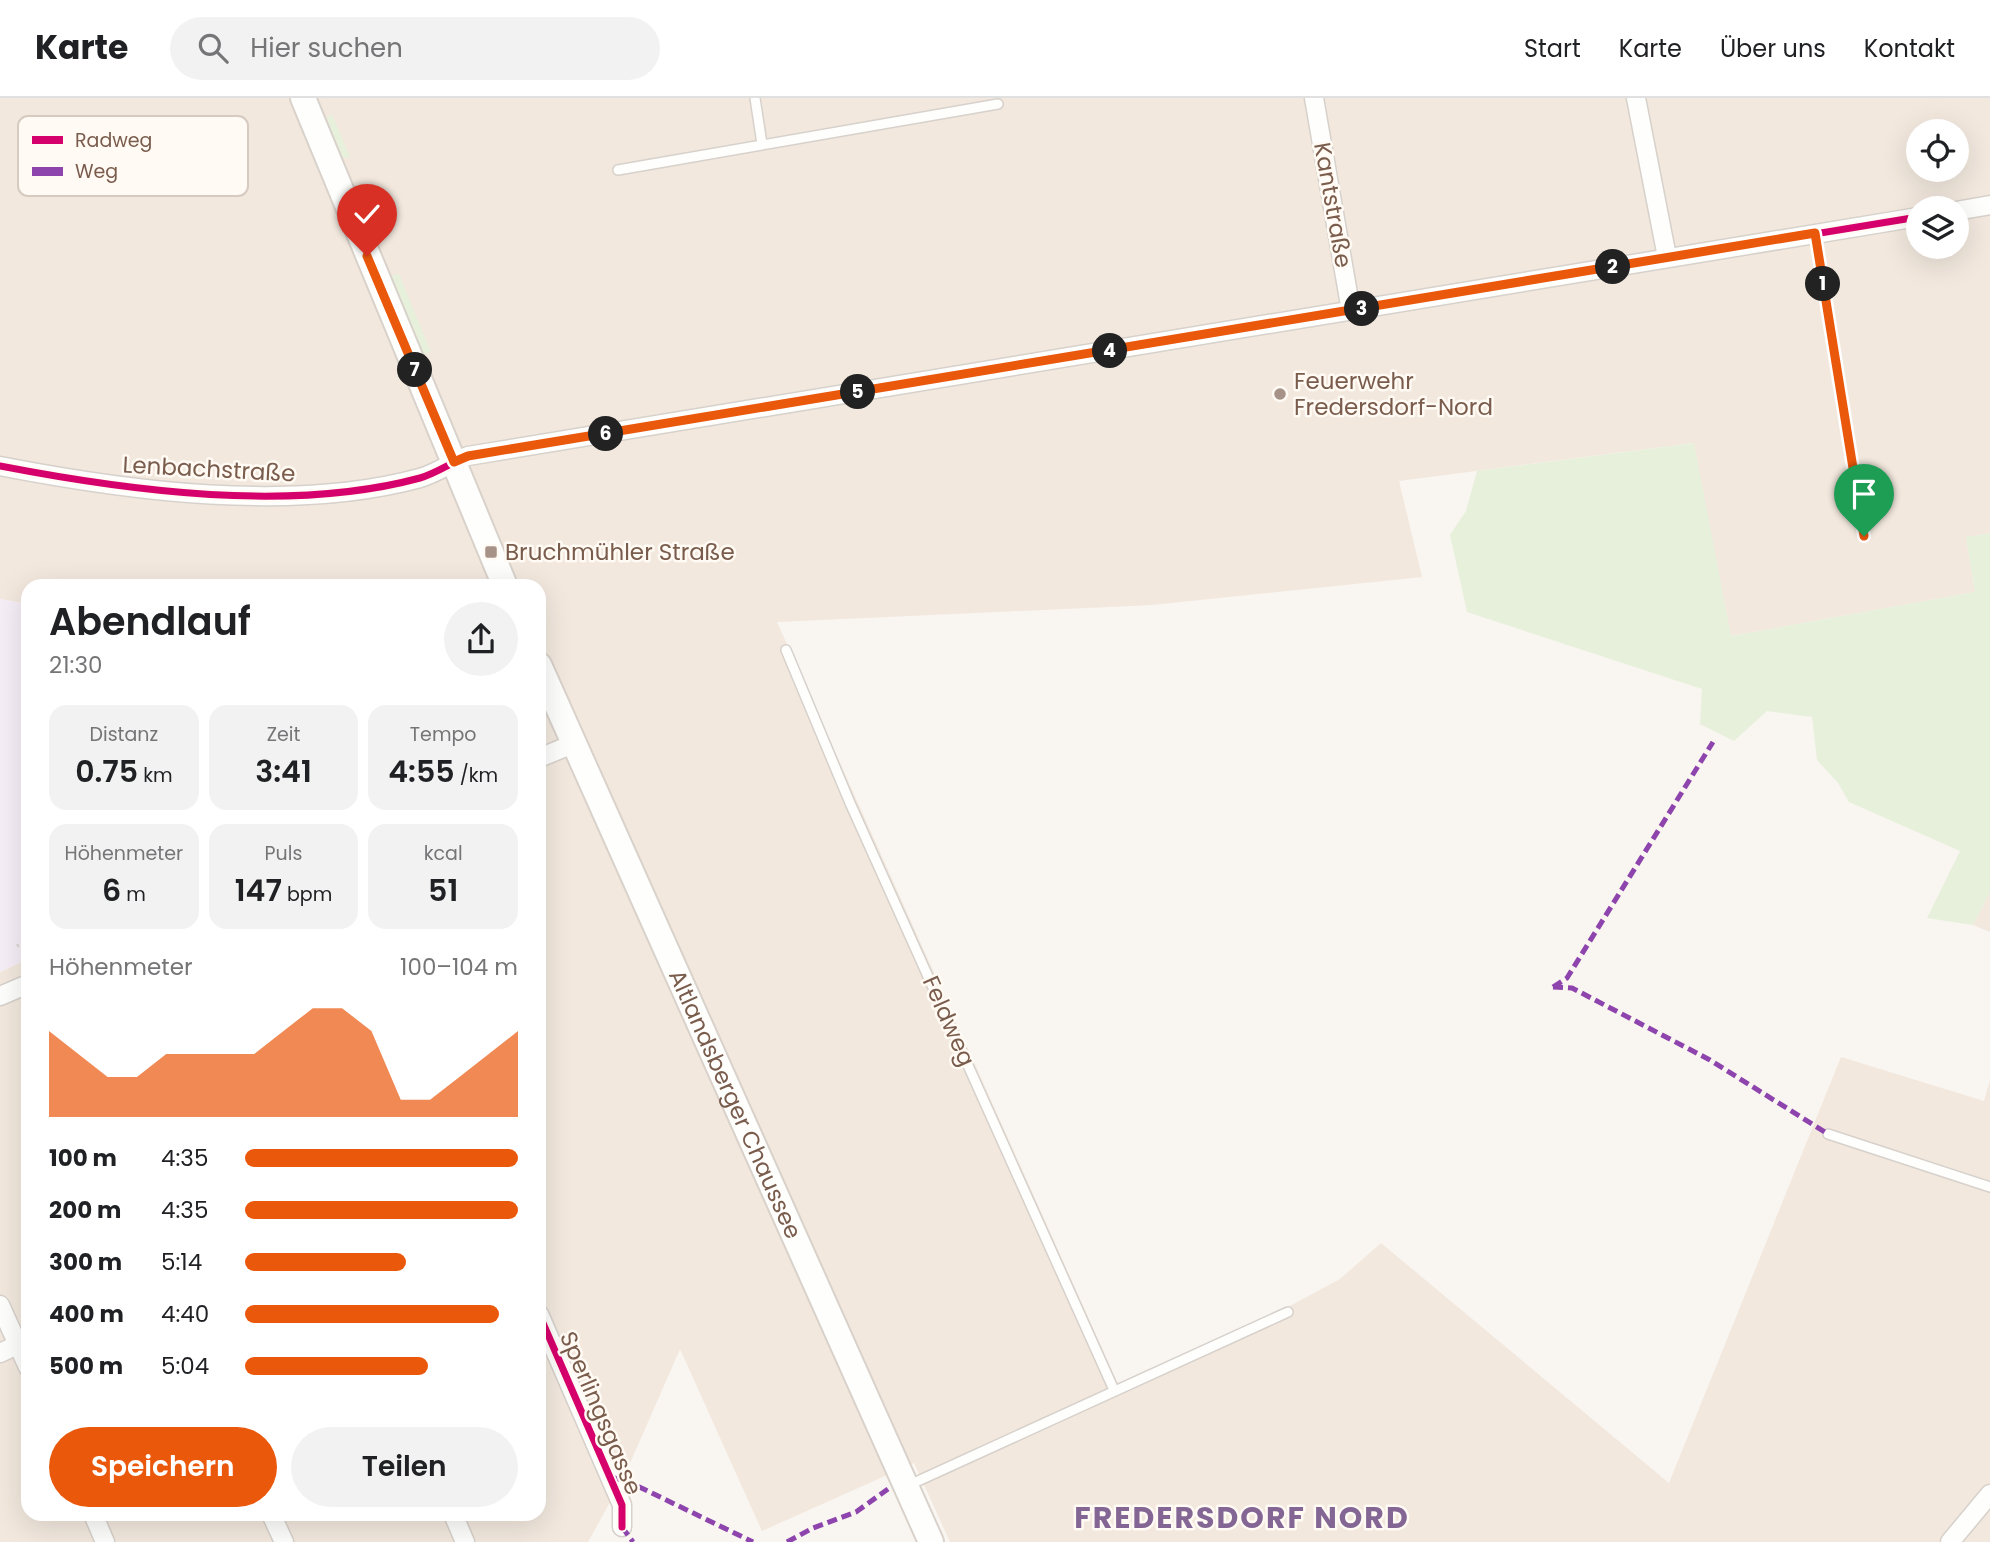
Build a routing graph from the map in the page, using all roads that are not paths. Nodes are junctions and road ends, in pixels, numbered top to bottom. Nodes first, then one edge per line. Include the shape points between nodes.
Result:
1 (303, 98) edge
2 (755, 98) edge
3 (1314, 98) edge
4 (1636, 98) edge
5 (998, 104) dead end
6 (762, 144) junction
7 (618, 170) dead end
8 (1990, 205) edge
9 (1969, 209) edge
10 (1906, 219) edge
11 (1815, 233) junction
12 (1667, 257) junction
13 (1351, 311) junction
14 (454, 462) junction
15 (0, 466) edge
16 (1864, 536) dead end
17 (502, 579) edge
18 (786, 650) dead end
19 (546, 681) edge
20 (573, 744) junction
21 (546, 755) edge
22 (21, 987) edge
23 (0, 996) edge
24 (1829, 1134) dead end
25 (1990, 1187) edge
26 (0, 1305) edge
27 (1288, 1312) dead end
28 (546, 1330) edge
29 (21, 1339) edge
30 (21, 1343) edge
31 (0, 1353) edge
32 (1114, 1390) junction
33 (906, 1487) junction
34 (1990, 1494) edge
35 (96, 1521) edge
36 (274, 1521) edge
37 (456, 1521) edge
38 (622, 1527) dead end
39 (105, 1542) edge
40 (284, 1542) edge
41 (465, 1542) edge
42 (931, 1542) edge
43 (1950, 1542) edge

1 - 14 main road
2 - 6 lane
3 - 13 street, Kantstraße
4 - 12 street
5 - 6 lane
6 - 7 lane
8 - 9 street
10 - 11 street
11 - 12 street
11 - 16 lane
12 - 13 street
13 - 14 street via 468,456
14 - 15 street, Lenbachstraße via 424,477 354,490 258,495 91,482
14 - 17 main road
18 - 32 lane, Feldweg
19 - 20 main road, Altlandsberger Chaussee
20 - 21 street
20 - 33 main road, Altlandsberger Chaussee
22 - 23 street
24 - 25 lane
26 - 29 street
27 - 32 lane
28 - 38 street, Sperlingsgasse via 622,1505
30 - 31 street
32 - 33 lane
33 - 42 main road, Altlandsberger Chaussee
34 - 43 street
35 - 39 street
36 - 40 street
37 - 41 street

